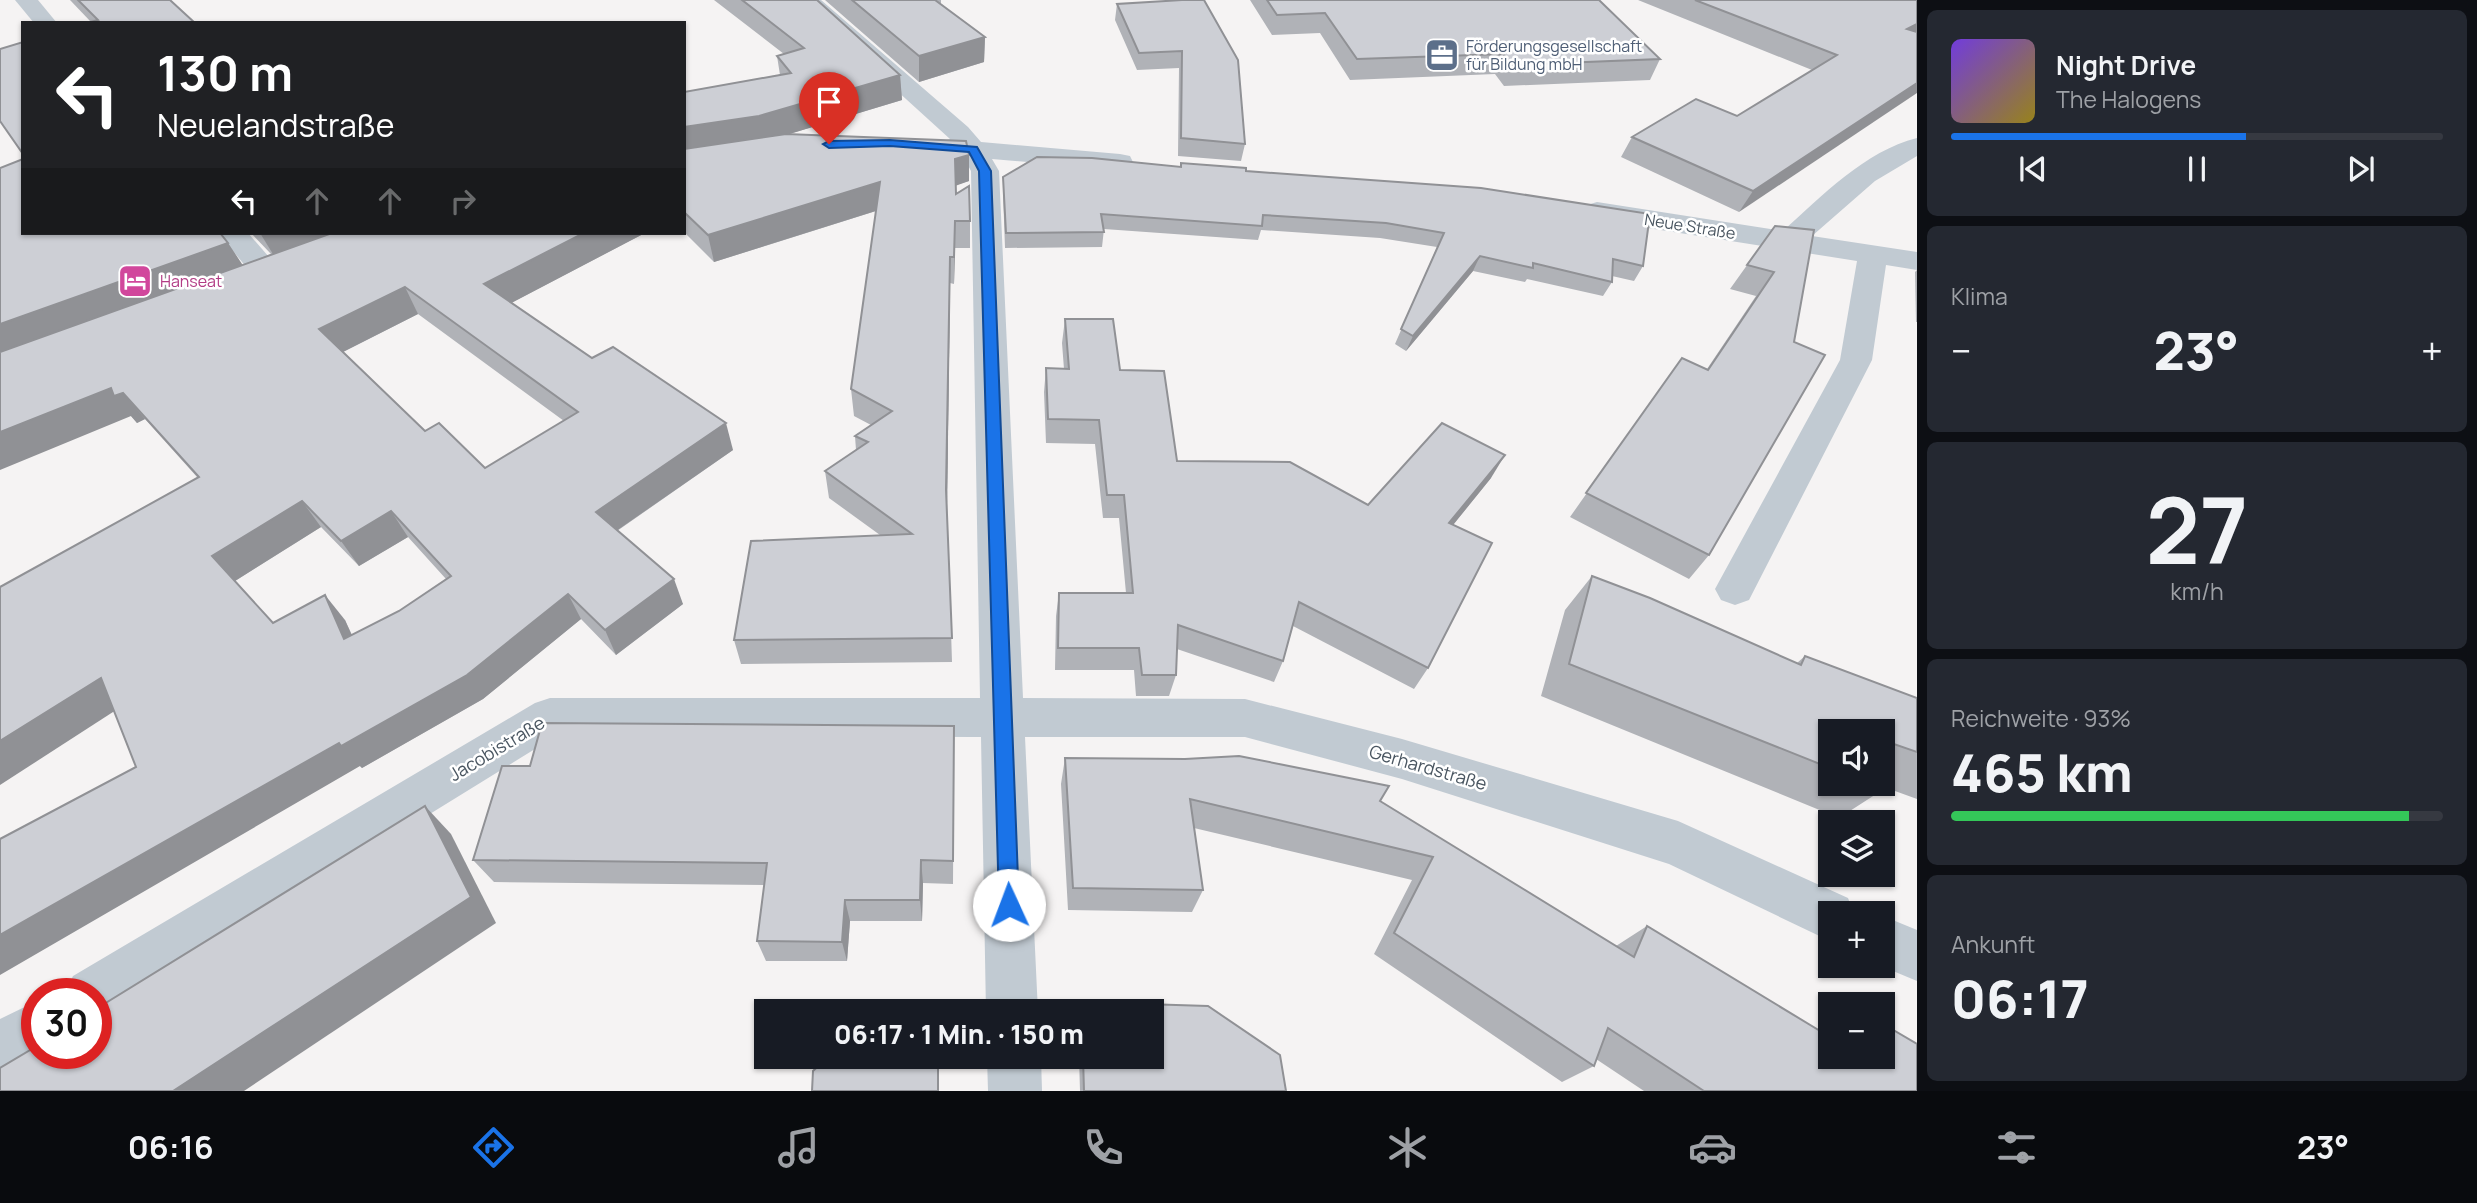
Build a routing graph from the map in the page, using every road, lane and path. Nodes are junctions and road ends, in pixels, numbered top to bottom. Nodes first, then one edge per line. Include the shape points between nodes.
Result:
1 (26, 0) edge
2 (808, 0) edge
3 (44, 21) edge
4 (923, 145) edge
5 (1917, 146) edge
6 (973, 149) junction
7 (1151, 164) edge
8 (1571, 207) edge
9 (234, 235) edge
10 (1790, 241) junction
11 (1873, 254) junction
12 (1917, 261) edge
13 (268, 274) edge
14 (1735, 589) dead end
15 (1004, 719) junction
16 (1818, 910) edge
17 (1895, 946) edge
18 (1917, 956) edge
19 (112, 981) edge
20 (1012, 999) edge
21 (21, 1037) edge
22 (0, 1049) edge
23 (1014, 1069) edge
24 (1015, 1091) edge

1 - 3 street
2 - 6 street
4 - 6 street
5 - 10 street via 1839,195
6 - 7 street
6 - 15 street via 985,171
8 - 10 street, Neue Straße
9 - 13 street
10 - 11 street, Neue Straße
11 - 12 street, Neue Straße
11 - 14 street via 1856,360
15 - 16 street, Gerhardstraße via 1245,718 1402,759 1678,844
15 - 19 street, Jacobistraße via 550,717
15 - 20 street
17 - 18 street
21 - 22 street
23 - 24 street

